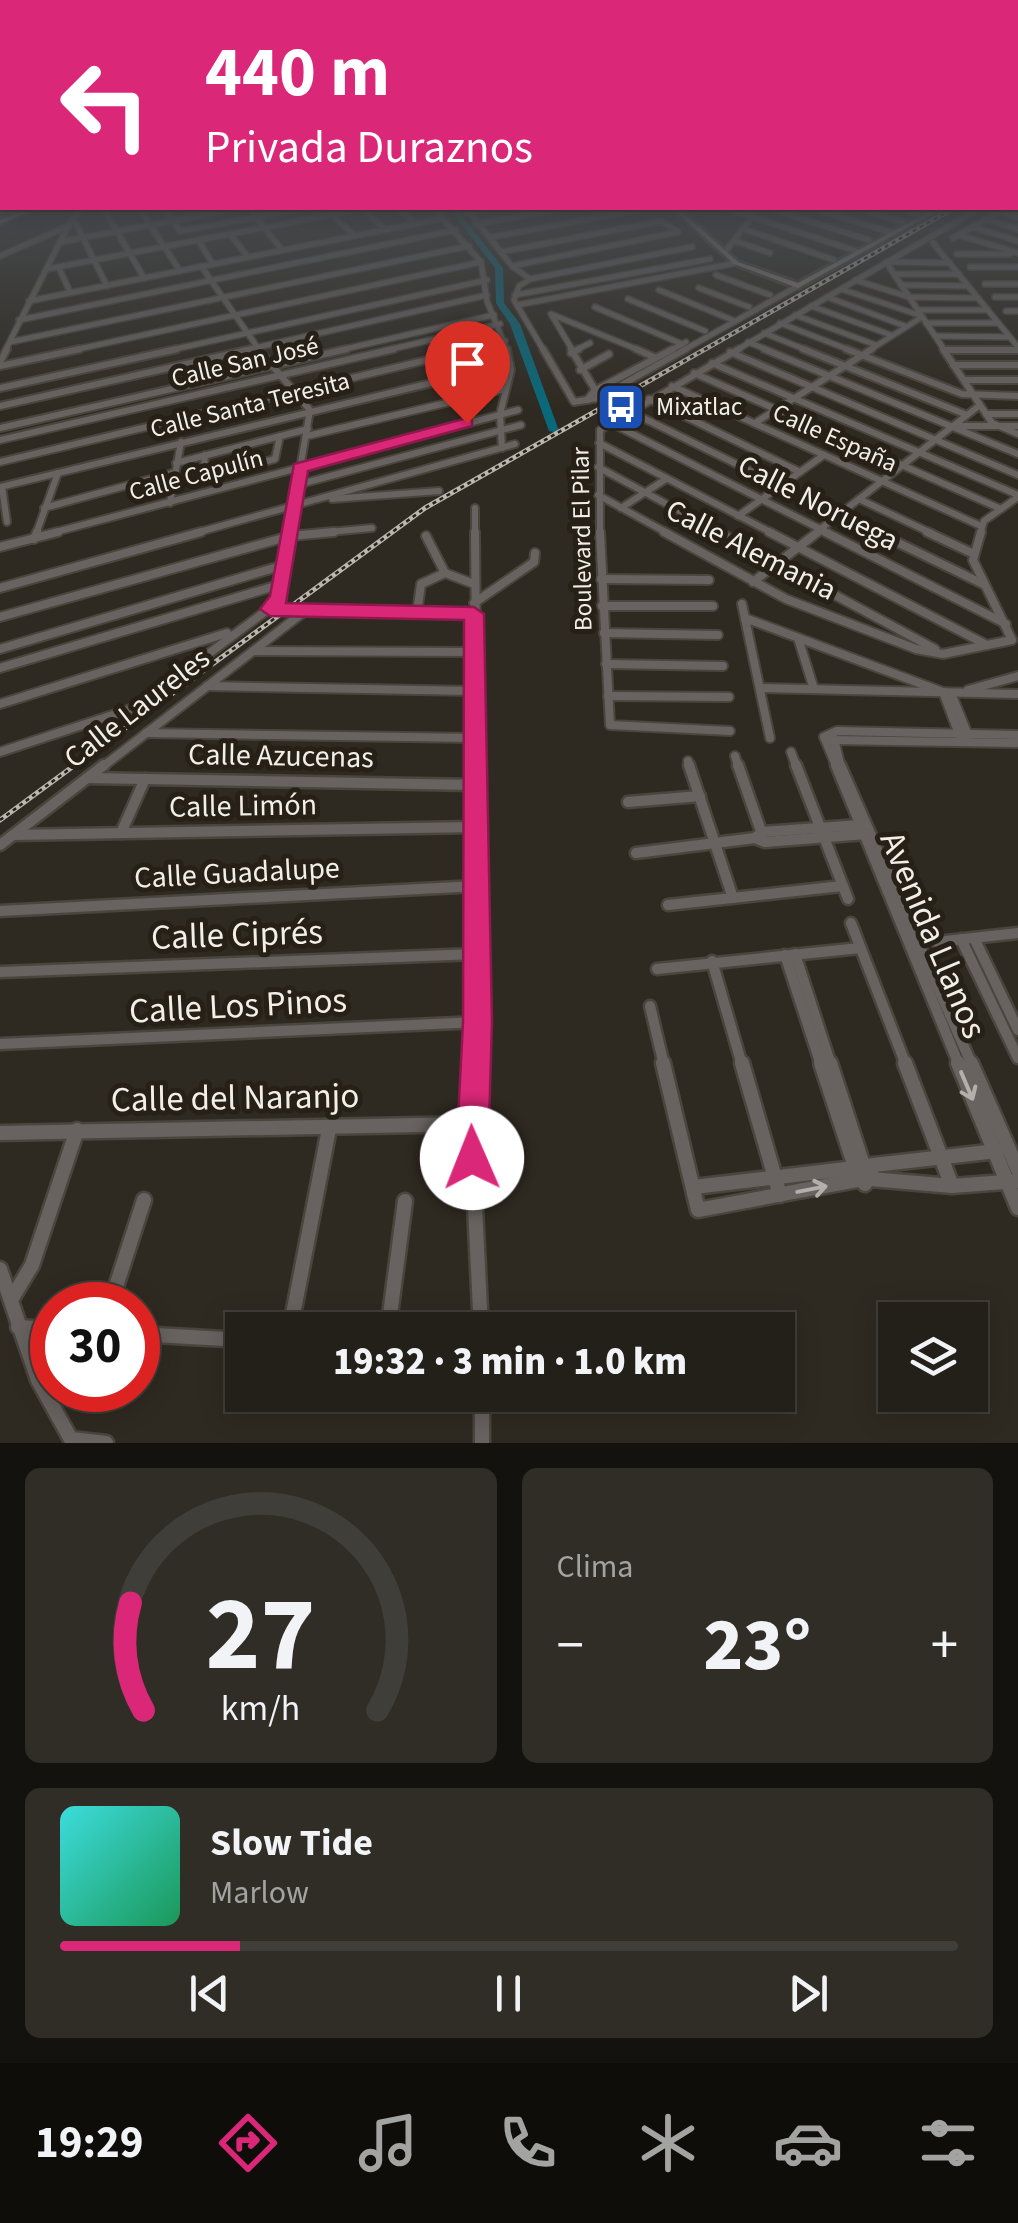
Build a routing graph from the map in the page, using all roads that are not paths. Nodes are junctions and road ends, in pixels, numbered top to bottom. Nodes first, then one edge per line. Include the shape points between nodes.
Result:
1 (45, 273) edge
2 (61, 273) edge
3 (101, 273) edge
4 (141, 273) edge
5 (168, 273) edge
6 (206, 273) edge
7 (243, 273) edge
8 (339, 273) edge
9 (429, 273) edge
10 (484, 273) edge
11 (522, 273) edge
12 (559, 273) edge
13 (606, 273) edge
14 (630, 273) edge
15 (679, 273) edge
16 (767, 273) edge
17 (772, 273) edge
18 (813, 273) edge
19 (816, 273) edge
20 (867, 273) edge
21 (990, 273) edge
22 (716, 274) dead end
23 (894, 274) joint
24 (959, 274) joint
25 (611, 277) junction
26 (144, 278) junction
27 (530, 279) junction
28 (210, 280) junction
29 (487, 280) junction
30 (856, 280) junction
31 (797, 284) junction
32 (984, 284) dead end
33 (996, 284) junction
34 (1018, 284) edge
35 (620, 285) junction
36 (107, 286) junction
37 (901, 286) junction
38 (968, 286) junction
39 (699, 288) dead end
40 (841, 288) junction
41 (659, 290) dead end
42 (70, 292) junction
43 (429, 293) junction
44 (515, 295) junction
45 (770, 296) junction
46 (826, 297) junction
47 (995, 297) dead end
48 (1018, 297) edge
49 (222, 298) junction
50 (484, 298) junction
51 (909, 298) junction
52 (978, 298) junction
53 (628, 299) dead end
54 (29, 301) junction
55 (395, 301) junction
56 (517, 305) junction
57 (443, 306) junction
58 (595, 306) dead end
59 (811, 306) junction
60 (749, 307) junction
61 (361, 308) junction
62 (988, 310) junction
63 (1006, 311) dead end
64 (1018, 311) edge
65 (408, 314) junction
66 (494, 315) junction
67 (796, 315) junction
68 (237, 316) junction
69 (326, 316) junction
70 (922, 316) junction
71 (19, 320) junction
72 (732, 320) junction
73 (373, 322) junction
74 (998, 323) junction
75 (500, 324) junction
76 (780, 324) junction
77 (285, 325) junction
78 (905, 326) junction
79 (338, 330) junction
80 (705, 331) junction
81 (764, 332) junction
82 (248, 334) junction
83 (891, 335) junction
84 (935, 336) junction
85 (1009, 336) junction
86 (297, 339) junction
87 (505, 341) junction
88 (10, 342) junction
89 (211, 342) junction
90 (748, 342) junction
91 (590, 343) dead end
92 (876, 344) junction
93 (685, 346) junction
94 (257, 348) junction
95 (1018, 349) edge
96 (171, 350) junction
97 (944, 350) junction
98 (730, 352) junction
99 (571, 354) junction
100 (608, 354) dead end
101 (860, 355) junction
102 (219, 357) junction
103 (656, 358) junction
104 (712, 363) junction
105 (0, 364) edge
106 (510, 364) junction
107 (274, 365) junction
108 (844, 365) junction
109 (954, 365) junction
110 (1018, 365) edge
111 (181, 366) junction
112 (580, 370) junction
113 (694, 373) junction
114 (282, 374) junction
115 (828, 376) junction
116 (964, 380) junction
117 (1018, 380) edge
118 (672, 386) junction
119 (811, 387) junction
120 (0, 388) edge
121 (506, 389) junction
122 (296, 391) junction
123 (597, 394) junction
124 (974, 396) junction
125 (1018, 396) edge
126 (794, 398) junction
127 (649, 399) junction
128 (980, 405) junction
129 (0, 406) edge
130 (310, 410) junction
131 (518, 410) dead end
132 (776, 410) junction
133 (628, 411) junction
134 (500, 414) junction
135 (986, 414) junction
136 (1018, 414) edge
137 (966, 415) junction
138 (609, 422) junction
139 (755, 423) junction
140 (521, 425) dead end
141 (952, 426) junction
142 (998, 426) junction
143 (1018, 426) edge
144 (0, 428) edge
145 (502, 430) junction
146 (307, 433) junction
147 (1018, 434) edge
148 (280, 436) junction
149 (0, 440) edge
150 (935, 440) junction
151 (181, 442) junction
152 (599, 443) junction
153 (516, 444) dead end
154 (448, 445) junction
155 (502, 448) junction
156 (919, 452) junction
157 (1018, 454) edge
158 (205, 455) junction
159 (824, 455) junction
160 (402, 457) junction
161 (460, 459) junction
162 (0, 462) edge
163 (176, 462) junction
164 (902, 466) junction
165 (300, 468) junction
166 (598, 468) junction
167 (414, 472) junction
168 (800, 472) junction
169 (58, 473) junction
170 (173, 474) junction
171 (1018, 474) edge
172 (666, 479) junction
173 (882, 481) junction
174 (297, 485) junction
175 (780, 486) junction
176 (1, 487) edge
177 (439, 491) dead end
178 (645, 492) junction
179 (598, 496) junction
180 (1018, 496) edge
181 (322, 499) junction
182 (860, 499) junction
183 (761, 500) junction
184 (170, 503) junction
185 (293, 506) junction
186 (44, 508) junction
187 (475, 508) dead end
188 (621, 508) junction
189 (1001, 510) junction
190 (840, 514) junction
191 (738, 516) junction
192 (6, 522) dead end
193 (981, 526) junction
194 (372, 528) dead end
195 (820, 530) junction
196 (290, 536) junction
197 (426, 536) dead end
198 (34, 538) junction
199 (798, 547) junction
200 (0, 548) edge
201 (535, 554) dead end
202 (974, 554) junction
203 (776, 564) junction
204 (284, 565) junction
205 (445, 573) junction
206 (601, 579) junction
207 (709, 580) dead end
208 (468, 582) junction
209 (753, 582) junction
210 (282, 584) junction
211 (985, 585) junction
212 (0, 588) edge
213 (742, 604) dead end
214 (602, 606) junction
215 (713, 606) dead end
216 (474, 608) junction
217 (270, 609) junction
218 (305, 611) junction
219 (416, 612) junction
220 (0, 617) edge
221 (745, 618) junction
222 (1006, 624) junction
223 (234, 630) junction
224 (604, 633) junction
225 (718, 634) dead end
226 (798, 638) junction
227 (989, 645) junction
228 (0, 649) edge
229 (252, 651) junction
230 (474, 652) junction
231 (943, 654) junction
232 (606, 664) junction
233 (723, 666) dead end
234 (0, 668) edge
235 (1018, 676) edge
236 (206, 686) junction
237 (760, 688) junction
238 (814, 690) junction
239 (473, 691) junction
240 (951, 693) junction
241 (1018, 694) edge
242 (608, 696) junction
243 (729, 697) dead end
244 (0, 704) edge
245 (730, 731) dead end
246 (146, 732) junction
247 (1018, 734) edge
248 (473, 738) junction
249 (770, 738) dead end
250 (965, 738) junction
251 (1018, 743) edge
252 (0, 752) edge
253 (791, 752) dead end
254 (735, 756) dead end
255 (688, 761) dead end
256 (87, 778) junction
257 (145, 779) junction
258 (474, 785) junction
259 (700, 796) junction
260 (628, 802) dead end
261 (475, 827) junction
262 (864, 829) junction
263 (822, 832) junction
264 (121, 834) junction
265 (12, 836) junction
266 (760, 838) junction
267 (715, 844) junction
268 (0, 845) edge
269 (636, 853) dead end
270 (476, 886) junction
271 (842, 886) junction
272 (733, 898) junction
273 (848, 899) dead end
274 (668, 906) dead end
275 (0, 910) edge
276 (850, 924) dead end
277 (1018, 933) edge
278 (967, 939) junction
279 (936, 942) dead end
280 (860, 948) junction
281 (476, 954) junction
282 (790, 954) junction
283 (712, 961) junction
284 (657, 969) dead end
285 (0, 972) edge
286 (650, 1006) dead end
287 (1006, 1007) edge
288 (478, 1022) junction
289 (1018, 1030) edge
290 (0, 1044) edge
291 (1018, 1058) edge
292 (470, 1124) junction
293 (329, 1128) junction
294 (78, 1130) junction
295 (0, 1133) edge
296 (1010, 1150) junction
297 (994, 1152) junction
298 (942, 1158) junction
299 (1018, 1170) edge
300 (861, 1171) junction
301 (774, 1178) junction
302 (1013, 1181) edge
303 (694, 1186) junction
304 (952, 1186) junction
305 (780, 1195) junction
306 (144, 1200) dead end
307 (405, 1202) dead end
308 (1018, 1208) edge
309 (698, 1210) joint
310 (0, 1269) edge
311 (117, 1282) edge
312 (11, 1300) junction
313 (293, 1312) edge
314 (390, 1312) edge
315 (480, 1312) edge
316 (18, 1327) junction
317 (30, 1328) edge
318 (160, 1335) edge
319 (225, 1339) edge
320 (482, 1412) edge
321 (72, 1441) edge
322 (106, 1443) edge
323 (482, 1443) edge

1 - 54 street
2 - 42 street
3 - 36 street
4 - 26 street
5 - 26 street
6 - 28 street
7 - 28 street
8 - 49 street
9 - 68 street
10 - 29 street
11 - 27 street
12 - 27 street
13 - 25 street
14 - 25 street
15 - 35 street
16 - 31 street
17 - 31 street
18 - 31 street
19 - 31 street
20 - 30 street, Boulevard El Pilar
21 - 33 street
22 - 45 street
23 - 24 street
23 - 37 street
24 - 38 street
25 - 35 street
25 - 44 street
26 - 36 street
27 - 44 street
28 - 49 street
28 - 71 street
29 - 43 street
29 - 50 street
30 - 40 street, Boulevard El Pilar
30 - 51 street
31 - 45 street
31 - 72 street
32 - 33 street
33 - 34 street
35 - 56 street
36 - 42 street
37 - 38 street
37 - 51 street
38 - 52 street
39 - 60 street
40 - 46 street, Boulevard El Pilar
40 - 70 street
41 - 72 street
42 - 54 street
43 - 55 street
43 - 57 street
44 - 56 street
45 - 60 street
46 - 59 street, Boulevard El Pilar
46 - 78 street
47 - 48 street
49 - 68 street
49 - 88 street
50 - 57 street
50 - 66 street
51 - 52 street
51 - 70 street
52 - 62 street
53 - 80 street
54 - 71 street
55 - 61 street
55 - 65 street
56 - 123 street via 570,398 578,402
57 - 65 street
58 - 93 street
59 - 67 street, Boulevard El Pilar
59 - 83 street
60 - 72 street
61 - 69 street
61 - 73 street
62 - 70 street
62 - 74 street
63 - 64 street
65 - 73 street
66 - 75 street
66 - 107 street
67 - 76 street, Boulevard El Pilar
67 - 92 street
68 - 82 street
68 - 105 street
69 - 77 street
69 - 79 street
70 - 74 street
70 - 78 street
70 - 84 street
71 - 88 street
72 - 80 street
72 - 93 street
73 - 79 street
74 - 85 street
75 - 87 street
75 - 114 street, Calle San José
76 - 81 street, Boulevard El Pilar
76 - 101 street
77 - 82 street
77 - 86 street
78 - 83 street
79 - 86 street
80 - 93 street
81 - 90 street, Boulevard El Pilar
81 - 108 street
82 - 89 street
82 - 94 street
83 - 92 street
84 - 85 street
84 - 97 street
85 - 95 street
86 - 94 street
87 - 106 street
87 - 122 street
88 - 105 street
89 - 96 street
89 - 102 street
90 - 98 street, Boulevard El Pilar
90 - 115 street
91 - 99 street
92 - 101 street
93 - 103 street
93 - 123 street
94 - 102 street
94 - 107 street
95 - 97 street
96 - 111 street
96 - 120 street
97 - 109 street
98 - 104 street, Boulevard El Pilar
98 - 119 street
99 - 103 street via 551,317 556,313
99 - 112 street
100 - 112 street
101 - 108 street
101 - 124 street
102 - 111 street
103 - 123 street
104 - 113 street, Boulevard El Pilar
104 - 126 street
106 - 121 street
106 - 130 street, Calle Santa Teresita
107 - 114 street
107 - 144 street
108 - 115 street
108 - 137 street
109 - 110 street
109 - 116 street
111 - 129 street
112 - 123 street
113 - 118 street, Boulevard El Pilar
113 - 132 street
114 - 122 street
114 - 149 street, Calle San José
115 - 119 street
115 - 141 street
116 - 117 street
116 - 124 street
118 - 127 street, Boulevard El Pilar
118 - 139 street, Calle España
119 - 126 street
119 - 150 street
121 - 134 street
121 - 146 street
122 - 130 street
122 - 162 street
124 - 125 street
124 - 128 street
126 - 132 street
126 - 156 street
127 - 133 street, Boulevard El Pilar
127 - 168 street
128 - 135 street
128 - 137 street
130 - 146 street
130 - 151 street, Calle Santa Teresita
131 - 134 street, Calle Capulín
132 - 139 street
132 - 164 street
133 - 138 street, Boulevard El Pilar
133 - 175 street
134 - 145 street
134 - 165 street, Calle Capulín
135 - 136 street
135 - 142 street
137 - 141 street
138 - 152 street, Boulevard El Pilar
138 - 183 street, Calle Noruega
139 - 159 street, Calle España
140 - 145 street
141 - 142 street
141 - 150 street
141 - 157 street
142 - 143 street
142 - 147 street
145 - 154 street
145 - 155 street
146 - 148 street
146 - 165 street
148 - 158 street
148 - 158 street via 275,460 202,478
150 - 156 street
150 - 171 street
151 - 163 street
151 - 169 street, Calle Santa Teresita
152 - 166 street, Boulevard El Pilar
152 - 172 street
153 - 155 street
154 - 160 street
154 - 161 street
155 - 161 street
156 - 164 street
156 - 180 street
158 - 163 street
159 - 168 street
159 - 173 street, Calle España
160 - 167 street
160 - 174 street
161 - 167 street
163 - 170 street
164 - 173 street
164 - 189 street
165 - 174 street
165 - 184 street, Calle Capulín
166 - 178 street
166 - 179 street, Boulevard El Pilar
167 - 181 street
168 - 175 street
169 - 176 street, Calle Santa Teresita
169 - 186 street
170 - 184 street
170 - 186 street
172 - 178 street
172 - 191 street
173 - 182 street
173 - 193 street, Calle España
174 - 185 street
175 - 183 street
176 - 192 street
177 - 181 street
178 - 188 street
178 - 203 street
179 - 188 street, Calle Alemania
179 - 206 street, Boulevard El Pilar
180 - 189 street
181 - 185 street
182 - 190 street
182 - 202 street
183 - 191 street
183 - 195 street, Calle Noruega
184 - 198 street, Calle Capulín
185 - 196 street
185 - 212 street
186 - 198 street
187 - 208 street via 475,562
188 - 209 street, Calle Alemania
189 - 193 street
190 - 195 street
190 - 211 street
191 - 199 street
193 - 202 street
194 - 196 street
195 - 199 street
195 - 222 street, Calle Noruega
196 - 204 street
196 - 220 street
197 - 205 street
198 - 200 street, Calle Capulín
199 - 203 street
199 - 227 street
201 - 216 street via 534,562
202 - 211 street
203 - 209 street
203 - 231 street
204 - 210 street
204 - 228 street
205 - 208 street
205 - 219 street via 421,584
206 - 207 street
206 - 214 street, Boulevard El Pilar
208 - 216 street
209 - 231 street, Calle Alemania
210 - 217 street
210 - 234 street
211 - 222 street
213 - 221 street
214 - 215 street
214 - 224 street, Boulevard El Pilar
216 - 219 street
216 - 230 street
217 - 218 street
217 - 223 street, Calle Laureles
218 - 219 street
218 - 229 street, Calle Laureles
221 - 226 street
221 - 237 street
222 - 227 street via 1012,640
223 - 244 street
223 - 252 street, Calle Laureles via 137,707
224 - 225 street
224 - 232 street, Boulevard El Pilar
226 - 238 street
226 - 240 street
227 - 231 street, Calle Alemania
229 - 230 street
229 - 236 street, Calle Laureles
230 - 239 street
232 - 233 street
232 - 242 street, Boulevard El Pilar
235 - 240 street
236 - 239 street
236 - 246 street, Calle Laureles
237 - 238 street
237 - 249 street
238 - 240 street
239 - 248 street
240 - 241 street
240 - 250 street
242 - 243 street
242 - 245 street, Boulevard El Pilar via 612,727
246 - 248 street
246 - 256 street, Calle Laureles
247 - 250 street, Avenida Llanos
248 - 258 street
250 - 251 street, Avenida Llanos
250 - 262 street, Avenida Llanos via 829,740
253 - 263 street
254 - 266 street
255 - 259 street
256 - 257 street, Calle Azucenas
256 - 265 street, Calle Laureles
257 - 258 street, Calle Azucenas
257 - 264 street
258 - 261 street
259 - 260 street
259 - 267 street
261 - 264 street, Calle Limón
261 - 270 street
262 - 263 street
262 - 296 street, Avenida Llanos
262 -> 297 street, Avenida Llanos
263 - 266 street
263 - 271 street
264 - 265 street, Calle Limón
265 - 268 street, Calle Laureles
266 - 267 street
267 - 269 street
267 - 272 street
270 - 275 street, Calle Guadalupe
270 - 281 street
271 - 272 street
271 - 273 street
272 - 274 street
276 - 280 street
277 - 278 street
278 - 279 street
278 - 287 street
280 - 282 street
280 - 298 street
281 - 285 street, Calle Ciprés
281 - 288 street
282 - 283 street
282 - 300 street
283 - 284 street
283 - 301 street
286 - 303 street
287 - 289 street
287 - 291 street
288 - 290 street, Calle Los Pinos
288 - 292 street
292 - 293 street, Calle del Naranjo
292 - 315 street
293 - 294 street, Calle del Naranjo
293 - 313 street
294 - 295 street, Calle del Naranjo
294 - 312 street via 32,1265
296 - 297 street
296 - 299 street, Avenida Llanos
297 - 298 street
297 - 302 street, Avenida Llanos
298 - 300 street
298 - 304 street
300 - 301 street
300 - 304 street
305 -> 300 street
301 - 303 street
301 - 305 street
302 - 304 street
302 - 308 street, Avenida Llanos
303 - 309 street
305 - 309 street
306 - 311 street
307 - 314 street
310 - 312 street
312 - 316 street
316 - 317 street
316 - 321 street
318 - 319 street
320 - 323 street
321 - 322 street

